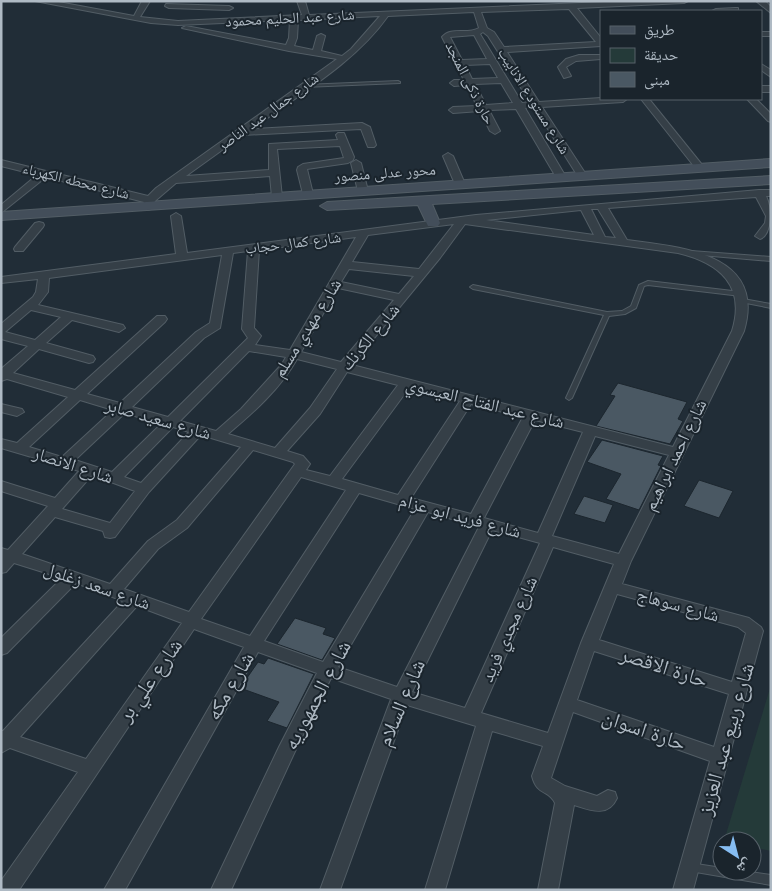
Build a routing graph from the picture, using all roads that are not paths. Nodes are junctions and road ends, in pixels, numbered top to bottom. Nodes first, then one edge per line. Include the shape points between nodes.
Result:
1 (39, 1) edge
2 (146, 1) edge
3 (301, 1) edge
4 (461, 1) edge
5 (684, 1) edge
6 (760, 1) edge
7 (670, 2) edge
8 (610, 3) edge
9 (229, 4) edge
10 (532, 5) edge
11 (572, 7) junction
12 (473, 10) junction
13 (771, 11) edge
14 (380, 12) junction
15 (162, 13) edge
16 (306, 17) junction
17 (136, 18) junction
18 (294, 18) junction
19 (229, 21) junction
20 (479, 31) junction
21 (321, 36) dead end
22 (600, 42) edge
23 (600, 43) edge
24 (288, 49) junction
25 (502, 50) junction
26 (316, 54) junction
27 (600, 57) edge
28 (342, 58) junction
29 (492, 61) junction
30 (459, 63) junction
31 (567, 76) dead end
32 (503, 80) junction
33 (398, 82) dead end
34 (469, 82) junction
35 (454, 83) dead end
36 (304, 86) junction
37 (608, 100) edge
38 (646, 100) edge
39 (752, 100) edge
40 (536, 105) junction
41 (518, 106) junction
42 (483, 108) junction
43 (453, 110) dead end
44 (771, 119) edge
45 (339, 127) junction
46 (495, 131) dead end
47 (240, 132) junction
48 (344, 143) junction
49 (370, 145) dead end
50 (448, 156) dead end
51 (1, 163) edge
52 (356, 163) dead end
53 (771, 163) edge
54 (700, 168) junction
55 (45, 173) junction
56 (275, 174) junction
57 (582, 176) junction
58 (561, 177) junction
59 (174, 180) junction
60 (771, 180) edge
61 (460, 184) junction
62 (363, 191) junction
63 (771, 192) edge
64 (759, 193) junction
65 (308, 194) junction
66 (277, 197) junction
67 (423, 200) junction
68 (148, 203) junction
69 (602, 206) junction
70 (584, 207) junction
71 (1, 210) edge
72 (1, 216) edge
73 (176, 216) junction
74 (771, 216) edge
75 (462, 220) junction
76 (433, 223) junction
77 (39, 225) junction
78 (1, 228) edge
79 (363, 234) junction
80 (760, 236) dead end
81 (601, 239) junction
82 (624, 243) junction
83 (254, 248) junction
84 (19, 249) dead end
85 (228, 251) junction
86 (691, 253) junction
87 (182, 256) junction
88 (771, 259) edge
89 (346, 265) junction
90 (422, 273) junction
91 (44, 275) junction
92 (1, 280) edge
93 (334, 284) junction
94 (473, 286) dead end
95 (402, 298) junction
96 (742, 298) junction
97 (29, 306) junction
98 (771, 306) edge
99 (607, 314) junction
100 (69, 316) junction
101 (161, 320) dead end
102 (119, 328) dead end
103 (1, 330) edge
104 (1, 335) edge
105 (250, 343) junction
106 (37, 345) junction
107 (294, 354) junction
108 (89, 359) dead end
109 (344, 367) junction
110 (3, 375) edge
111 (406, 383) junction
112 (76, 396) junction
113 (569, 398) dead end
114 (467, 400) junction
115 (1, 408) edge
116 (121, 408) junction
117 (17, 412) dead end
118 (530, 416) junction
119 (170, 422) junction
120 (198, 430) junction
121 (591, 430) junction
122 (218, 436) junction
123 (1, 443) edge
124 (250, 445) junction
125 (20, 448) junction
126 (676, 452) junction
127 (278, 453) junction
128 (65, 462) junction
129 (89, 469) junction
130 (298, 472) junction
131 (115, 478) junction
132 (332, 482) junction
133 (1, 486) edge
134 (355, 488) junction
135 (144, 489) junction
136 (402, 500) junction
137 (424, 506) junction
138 (54, 508) junction
139 (482, 522) junction
140 (546, 540) junction
141 (5, 559) edge
142 (623, 561) junction
143 (73, 576) junction
144 (612, 587) junction
145 (113, 591) junction
146 (135, 598) junction
147 (191, 621) junction
148 (743, 622) joint
149 (589, 642) junction
150 (254, 644) junction
151 (1, 649) edge
152 (328, 670) junction
153 (739, 691) junction
154 (400, 696) junction
155 (567, 703) junction
156 (478, 719) junction
157 (3, 741) edge
158 (553, 742) junction
159 (721, 757) junction
160 (89, 768) junction
161 (560, 793) junction
162 (608, 798) dead end
163 (689, 867) junction
164 (771, 880) edge
165 (8, 890) edge
166 (114, 890) edge
167 (221, 890) edge
168 (330, 890) edge
169 (436, 890) edge
170 (548, 890) edge
171 (683, 890) edge

1 - 17 street, شارع عبد الحليم محمود
2 - 17 street
3 - 16 street
4 - 12 street
5 - 7 street, شارع عبد الحليم محمود
6 - 13 street
7 - 8 street, شارع عبد الحليم محمود
8 - 11 street, شارع عبد الحليم محمود
9 - 15 street
9 - 19 street
10 - 11 street, شارع عبد الحليم محمود
10 - 12 street, شارع عبد الحليم محمود
11 - 22 street
12 - 14 street, شارع عبد الحليم محمود
12 - 20 street, شارع مستودع الانابيب
14 - 16 street, شارع عبد الحليم محمود
14 - 28 street, شارع جمال عبد الناصر via 362,43
15 - 17 street, شارع عبد الحليم محمود
15 - 19 street, شارع عبد الحليم محمود
15 - 24 street
16 - 18 street, شارع عبد الحليم محمود
18 - 19 street, شارع عبد الحليم محمود
18 - 24 street via 293,38
20 - 25 street, شارع مستودع الانابيب via 490,32
20 - 29 street, شارع مستودع الانابيب
20 - 30 street, حارة ذكى المنجد via 446,36
21 - 26 street
23 - 25 street
24 - 26 street
25 - 40 street, شارع مستودع الانابيب
26 - 28 street
27 - 31 street via 576,58 566,62 562,67
28 - 36 street, شارع جمال عبد الناصر
29 - 30 street
29 - 32 street, شارع مستودع الانابيب
30 - 34 street, حارة ذكى المنجد
32 - 34 street
32 - 41 street, شارع مستودع الانابيب
33 - 36 lane
34 - 35 street
34 - 42 street, حارة ذكى المنجد
36 - 47 street, شارع جمال عبد الناصر
37 - 40 street
38 - 54 street
39 - 44 street
40 - 41 street
40 - 57 street, شارع مستودع الانابيب
41 - 42 street
41 - 58 street, شارع مستودع الانابيب
42 - 43 street
42 - 46 street, حارة ذكى المنجد
45 - 47 street
45 - 48 street
45 - 49 street via 365,127
47 - 59 street, شارع جمال عبد الناصر
48 - 56 street via 272,146
48 - 65 street via 348,160 303,168
50 - 61 street
51 - 55 street, شارع محطه الكهرباء
52 - 62 street
53 - 54 main road, محور عدلى منصور
54 - 57 main road, محور عدلى منصور
55 - 68 street, شارع محطه الكهرباء
55 - 71 street
56 - 59 street
56 - 66 street
57 - 58 main road, محور عدلى منصور
58 - 61 main road, محور عدلى منصور
59 - 68 street, شارع جمال عبد الناصر
60 - 67 main road, محور عدلى منصور
61 - 62 main road, محور عدلى منصور
62 - 65 main road, محور عدلى منصور
63 - 64 street, شارع كمال حجاب
64 - 69 street, شارع كمال حجاب
64 - 74 street
65 - 66 main road, محور عدلى منصور
66 - 68 main road, محور عدلى منصور
67 - 73 main road, محور عدلى منصور
67 - 76 main road
68 - 72 main road, محور عدلى منصور
69 - 70 street, شارع كمال حجاب
69 - 82 street
70 - 75 street, شارع كمال حجاب
70 - 81 street
73 - 77 main road, محور عدلى منصور
73 - 87 street
74 - 80 street
75 - 76 street, شارع كمال حجاب
75 - 81 street
75 - 90 street, شارع الكرنك
76 - 79 street, شارع كمال حجاب
77 - 78 main road, محور عدلى منصور
77 - 84 street
79 - 83 street, شارع كمال حجاب
79 - 89 street, شارع مهدي مسلم
81 - 82 street
82 - 86 street via 668,246
83 - 85 street, شارع كمال حجاب
83 - 105 street via 248,329 255,336
85 - 87 street, شارع كمال حجاب
85 - 116 street via 217,324 200,334
86 - 88 lane
86 - 96 street via 712,261 725,271 735,282
87 - 91 street, شارع كمال حجاب
89 - 90 street
89 - 93 street, شارع مهدي مسلم
90 - 95 street, شارع الكرنك
91 - 92 street, شارع كمال حجاب
91 - 97 street via 42,292
93 - 95 street
93 - 107 street, شارع مهدي مسلم
94 - 99 lane
95 - 109 street, شارع الكرنك
96 - 98 lane
96 - 99 lane via 648,283 642,285 634,307 623,313
96 - 126 street, شارع احمد ابراهيم via 743,312 738,331
97 - 100 street
97 - 103 street
99 - 113 lane
100 - 102 street
100 - 106 street
101 - 112 street
104 - 106 street
105 - 107 street, شارع عبد الفتاح العيسوي
105 - 119 street
106 - 108 street
106 - 110 street
107 - 109 street, شارع عبد الفتاح العيسوي
107 - 122 street, شارع مهدي مسلم via 246,412
109 - 111 street, شارع عبد الفتاح العيسوي
109 - 127 street, شارع الكرنك via 315,412
110 - 112 street, شارع سعيد صابر
111 - 114 street, شارع عبد الفتاح العيسوي
111 - 132 street
112 - 116 street, شارع سعيد صابر
112 - 125 street
114 - 118 street, شارع عبد الفتاح العيسوي
114 - 136 street
115 - 117 street
116 - 119 street, شارع سعيد صابر
116 - 128 street
118 - 121 street, شارع عبد الفتاح العيسوي
118 - 139 street, شارع السلام
119 - 120 street, شارع سعيد صابر
119 - 131 street
120 - 122 street, شارع سعيد صابر
120 - 135 street
121 - 126 street, شارع عبد الفتاح العيسوي
121 - 140 street, شارع مجدي فريد
122 - 124 street, شارع سعيد صابر
123 - 125 street, شارع الانصار
124 - 127 street, شارع سعيد صابر
124 - 145 street via 182,524 153,545
125 - 128 street, شارع الانصار
126 - 142 street, شارع احمد ابراهيم
127 - 130 street, شارع سعيد صابر via 301,460 303,464
128 - 129 street, شارع الانصار
129 - 131 street, شارع الانصار
129 - 138 street
130 - 132 street, شارع فريد ابو عزام
130 - 147 street, شارع علي بر
131 - 135 street, شارع الانصار
132 - 134 street, شارع فريد ابو عزام
133 - 138 street
134 - 136 street, شارع فريد ابو عزام
134 - 150 street, شارع مكه
135 - 138 street via 111,531
136 - 137 street, شارع فريد ابو عزام
137 - 139 street, شارع فريد ابو عزام
137 - 152 street, شارع الجمهوريه
138 - 141 street
139 - 140 street, شارع فريد ابو عزام
139 - 154 street, شارع السلام
140 - 142 street, شارع فريد ابو عزام
140 - 156 street, شارع مجدي فريد
141 - 143 street, شارع سعد زغلول
142 - 144 street, شارع احمد ابراهيم
143 - 145 street, شارع سعد زغلول
143 - 151 street
144 - 148 street, شارع سوهاج
144 - 149 street, شارع احمد ابراهيم
145 - 146 street, شارع سعد زغلول
146 - 147 street, شارع سعد زغلول
146 - 157 street
147 - 150 street, شارع سعد زغلول
147 - 160 street, شارع علي بر
148 - 153 street, شارع ربيع عبد العزيز via 752,627 755,634
149 - 153 street, حارة الاقصر
149 - 155 street, شارع احمد ابراهيم
150 - 152 street, شارع سعد زغلول
150 - 166 street, شارع مكه
152 - 154 street, شارع سعد زغلول
152 - 167 street, شارع الجمهوريه
153 - 159 street, شارع ربيع عبد العزيز
154 - 156 street, شارع سعد زغلول
154 - 168 street, شارع السلام
155 - 158 street, شارع احمد ابراهيم
155 - 159 street, حارة اسوان
156 - 158 street, شارع سعد زغلول
156 - 169 street, شارع مجدي فريد
157 - 160 street
158 - 161 street, شارع احمد ابراهيم via 541,780
159 - 163 street, شارع ربيع عبد العزيز
160 - 165 street, شارع علي بر
161 - 162 street via 598,804
161 - 170 street via 565,807
163 - 164 lane
163 - 171 street, شارع ربيع عبد العزيز

